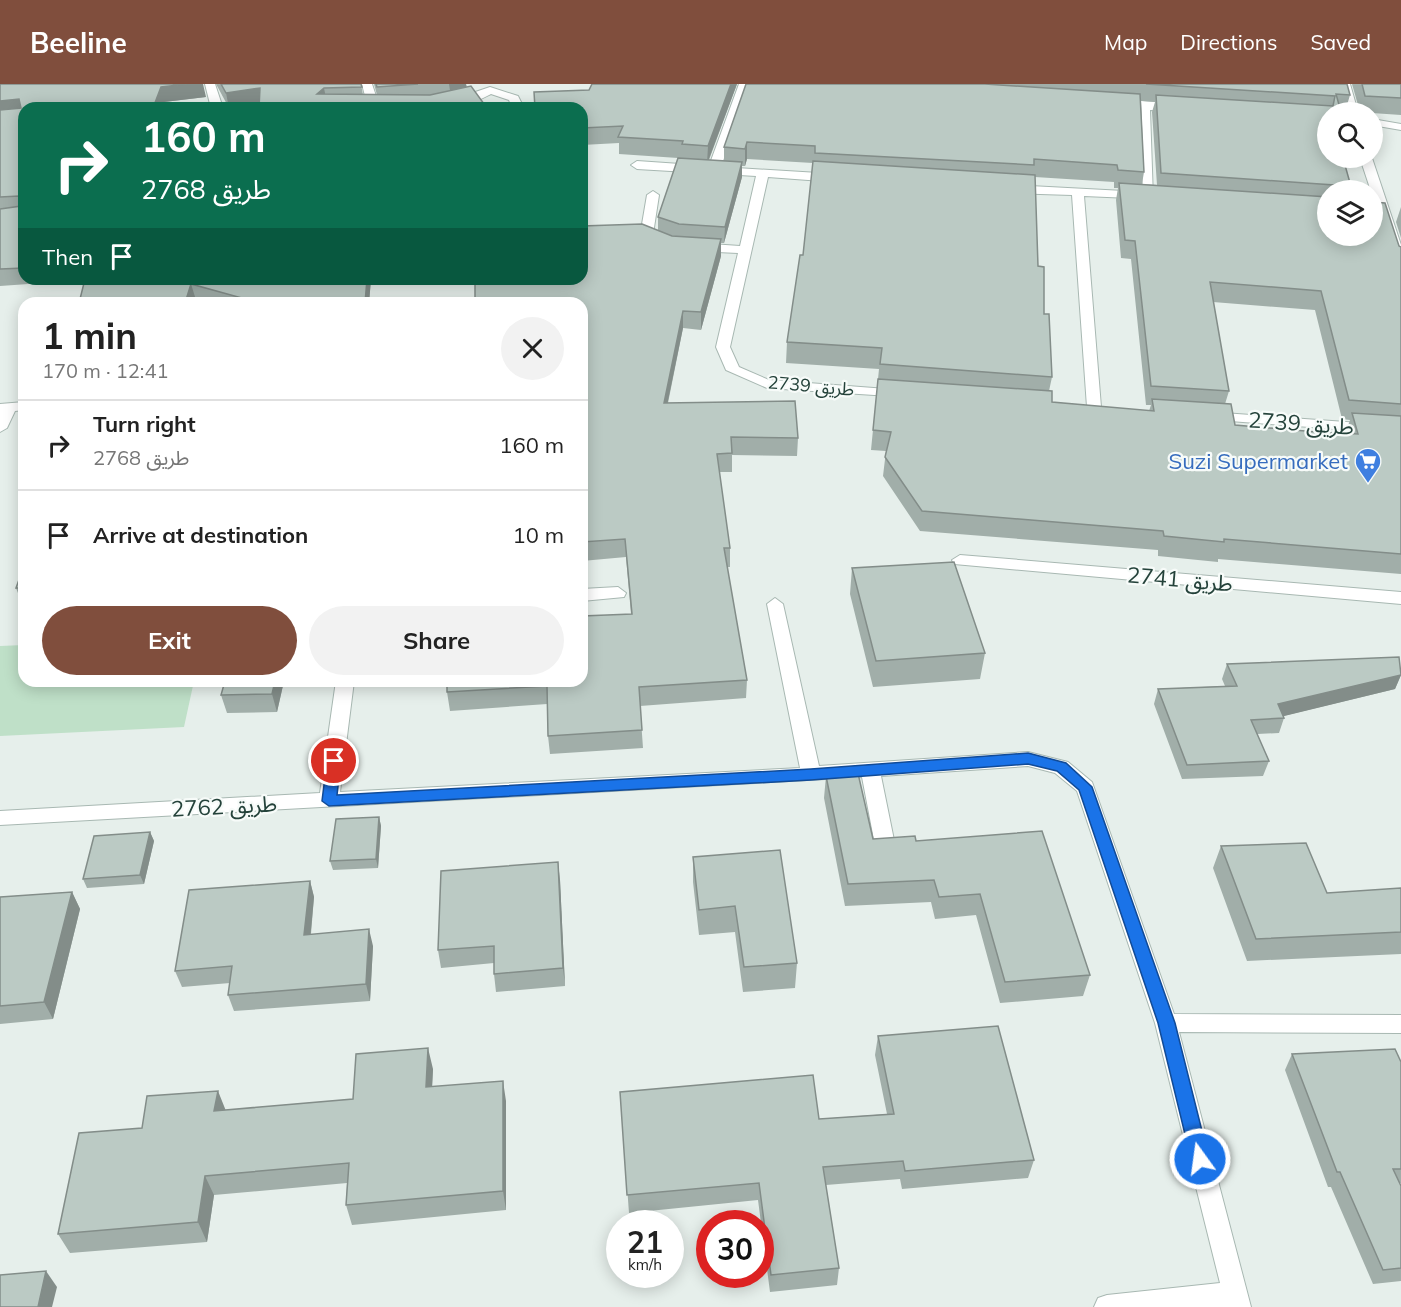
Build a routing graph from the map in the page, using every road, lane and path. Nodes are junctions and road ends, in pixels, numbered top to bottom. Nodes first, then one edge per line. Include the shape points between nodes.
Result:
1 (210, 84) edge
2 (367, 84) edge
3 (744, 84) edge
4 (1345, 84) edge
5 (491, 87) edge
6 (215, 102) edge
7 (373, 102) edge
8 (446, 102) edge
9 (516, 102) edge
10 (1350, 102) edge
11 (1110, 103) edge
12 (1144, 105) junction
13 (1190, 108) edge
14 (1401, 119) edge
15 (1383, 120) edge
16 (1383, 123) edge
17 (1401, 127) edge
18 (637, 165) dead end
19 (714, 169) junction
20 (763, 173) junction
21 (844, 178) edge
22 (996, 188) edge
23 (1078, 193) junction
24 (653, 195) dead end
25 (1383, 213) edge
26 (1401, 214) edge
27 (1383, 224) edge
28 (746, 250) junction
29 (1401, 264) edge
30 (919, 395) edge
31 (11, 407) edge
32 (1094, 407) edge
33 (1189, 414) edge
34 (0, 428) edge
35 (1401, 430) edge
36 (960, 560) dead end
37 (618, 593) dead end
38 (588, 595) edge
39 (1401, 598) edge
40 (775, 604) dead end
41 (344, 687) edge
42 (870, 770) junction
43 (811, 774) junction
44 (329, 801) junction
45 (0, 818) edge
46 (886, 850) edge
47 (1166, 1023) junction
48 (1401, 1024) edge
49 (1236, 1301) edge
50 (1107, 1307) edge

1 - 6 street
2 - 7 street
3 - 19 street
4 - 10 street
5 - 8 street via 469,100
5 - 9 street
11 - 12 street
12 - 13 street
12 - 23 street via 1155,196
14 - 15 street
16 - 17 street
18 - 19 street
19 - 20 street
20 - 21 street
20 - 28 street, طريق 2739
22 - 23 street
23 - 32 street
24 - 28 street via 646,236 652,241
25 - 26 street
27 - 29 street
28 - 30 street, طريق 2739 via 723,347 733,370 767,384
31 - 34 street
33 - 35 street, طريق 2739
36 - 39 street, طريق 2741
37 - 38 street
40 - 43 street
41 - 44 street
42 - 43 street, طريق 2762
42 - 46 street
42 - 47 street, طريق 2762 via 1028,759 1061,767 1085,787
43 - 44 street, طريق 2762
44 - 45 street, طريق 2762
47 - 48 street
47 - 49 street, طريق 2762
49 - 50 street

